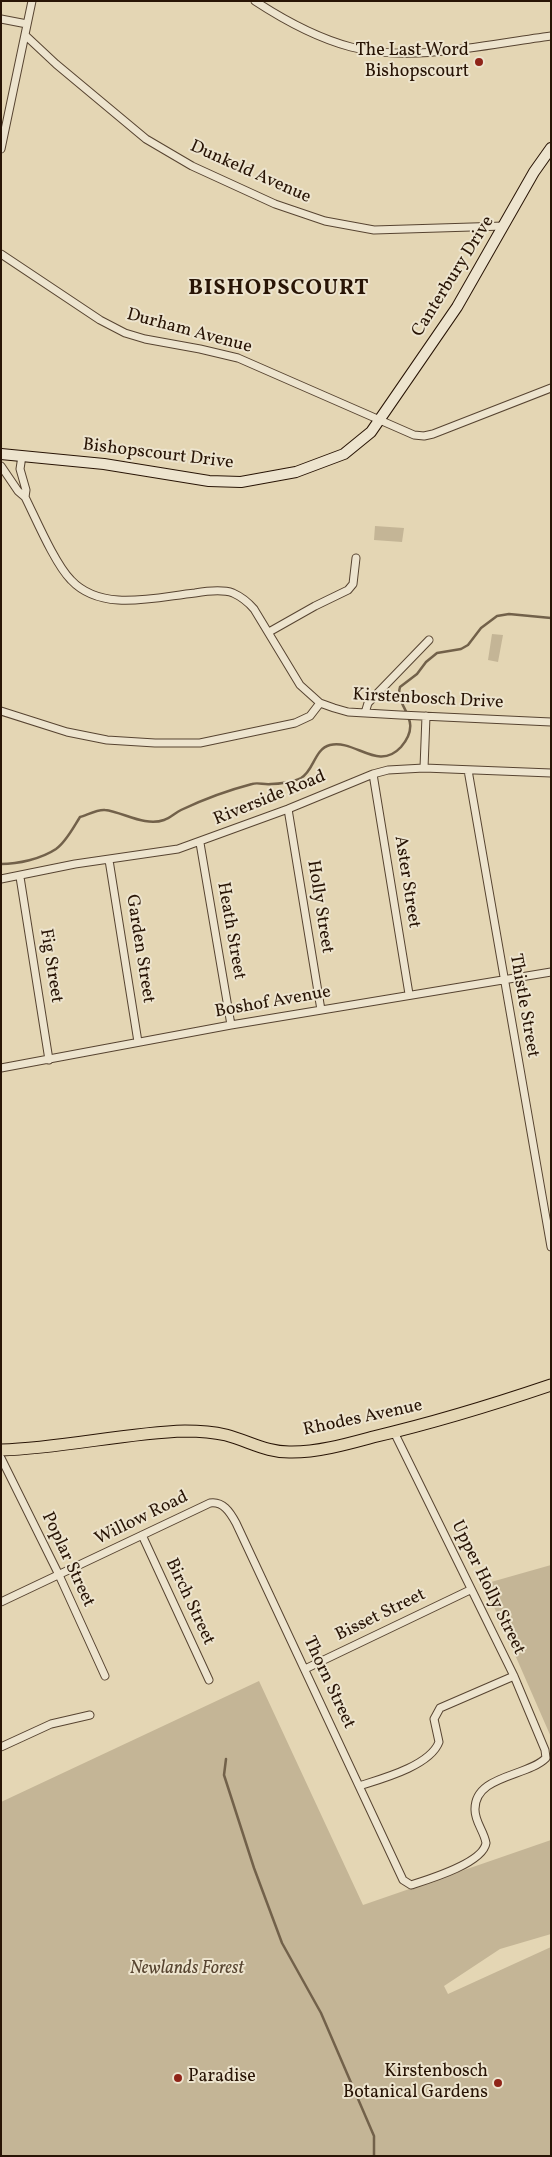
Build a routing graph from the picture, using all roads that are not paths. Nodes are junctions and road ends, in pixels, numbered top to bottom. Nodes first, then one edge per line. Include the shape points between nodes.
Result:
1 (32, 1) edge
2 (255, 1) edge
3 (1, 19) edge
4 (27, 24) junction
5 (25, 35) junction
6 (551, 36) edge
7 (551, 148) edge
8 (1, 149) edge
9 (504, 226) junction
10 (1, 254) edge
11 (551, 388) edge
12 (380, 420) junction
13 (1, 454) edge
14 (22, 456) junction
15 (1, 466) edge
16 (25, 497) junction
17 (356, 558) dead end
18 (269, 632) junction
19 (429, 640) dead end
20 (320, 703) junction
21 (1, 711) edge
22 (365, 713) junction
23 (423, 716) junction
24 (551, 722) edge
25 (424, 768) junction
26 (468, 770) junction
27 (551, 773) edge
28 (373, 774) junction
29 (288, 809) junction
30 (200, 843) junction
31 (109, 860) junction
32 (20, 876) junction
33 (1, 879) edge
34 (551, 972) edge
35 (504, 980) junction
36 (409, 994) junction
37 (321, 1010) junction
38 (231, 1025) junction
39 (138, 1042) junction
40 (49, 1060) junction
41 (1, 1068) edge
42 (551, 1247) edge
43 (551, 1386) edge
44 (394, 1432) junction
45 (1, 1450) edge
46 (1, 1458) edge
47 (214, 1502) joint
48 (142, 1536) junction
49 (59, 1576) junction
50 (470, 1590) junction
51 (1, 1602) edge
52 (305, 1669) junction
53 (105, 1676) dead end
54 (514, 1676) junction
55 (209, 1680) dead end
56 (90, 1715) dead end
57 (1, 1747) edge
58 (359, 1786) junction
59 (407, 1883) joint

1 - 4 street
2 - 6 street via 310,31 374,52 440,51
3 - 4 street
4 - 5 street
5 - 8 street
5 - 9 street, Dunkeld Avenue via 146,139 192,166 275,204 325,221 374,230
7 - 9 street, Canterbury Drive
9 - 12 street, Canterbury Drive via 457,308
10 - 12 street, Durham Avenue via 125,333 238,358
11 - 12 street via 424,436
12 - 14 street, Bishopscourt Drive via 356,445 331,460 296,472 241,482 209,481 104,464
13 - 14 street, Bishopscourt Drive
14 - 16 street, Kirstenbosch Drive via 20,469
15 - 16 street, Kirstenbosch Drive
16 - 18 street, Kirstenbosch Drive via 65,574 82,589 120,601 224,591 246,600
17 - 18 street via 353,584 348,590
18 - 20 street, Kirstenbosch Drive via 300,685
19 - 22 street via 368,703
20 - 21 street via 310,716 295,723 200,743 107,740
20 - 22 street, Kirstenbosch Drive via 348,712
22 - 23 street, Kirstenbosch Drive
23 - 24 street, Kirstenbosch Drive
23 - 25 street
25 - 26 street, Riverside Road
25 - 28 street, Riverside Road
26 - 27 street, Riverside Road
26 - 35 street, Thistle Street
28 - 29 street, Riverside Road
28 - 36 street, Aster Street
29 - 30 street, Riverside Road
29 - 37 street, Holly Street
30 - 31 street, Riverside Road
30 - 38 street, Heath Street
31 - 32 street, Riverside Road
31 - 39 street, Garden Street
32 - 33 street, Riverside Road
32 - 40 street, Fig Street
34 - 35 street, Boshof Avenue
35 - 36 street, Boshof Avenue
35 - 42 street, Thistle Street
36 - 37 street, Boshof Avenue
37 - 38 street, Boshof Avenue
38 - 39 street, Boshof Avenue
39 - 40 street, Boshof Avenue
40 - 41 street, Boshof Avenue
43 - 44 main road, Rhodes Avenue
44 - 45 main road, Rhodes Avenue via 339,1446 292,1452 260,1448 227,1435 194,1431
44 - 50 street, Upper Holly Street
46 - 49 street, Poplar Street
47 - 48 street, Willow Road
47 - 52 street, Thorn Street via 233,1517
48 - 49 street, Willow Road
48 - 55 street, Birch Street
49 - 51 street, Willow Road
49 - 53 street, Poplar Street
50 - 52 street, Bisset Street
50 - 54 street, Upper Holly Street
52 - 58 street, Thorn Street
54 - 58 street via 440,1708 434,1719 439,1742 434,1751 397,1773
54 - 59 street, Upper Holly Street via 543,1742 546,1758 540,1764 500,1779 477,1796 476,1817 486,1843 482,1853 472,1861 417,1883
56 - 57 street via 51,1724
58 - 59 street, Thorn Street

